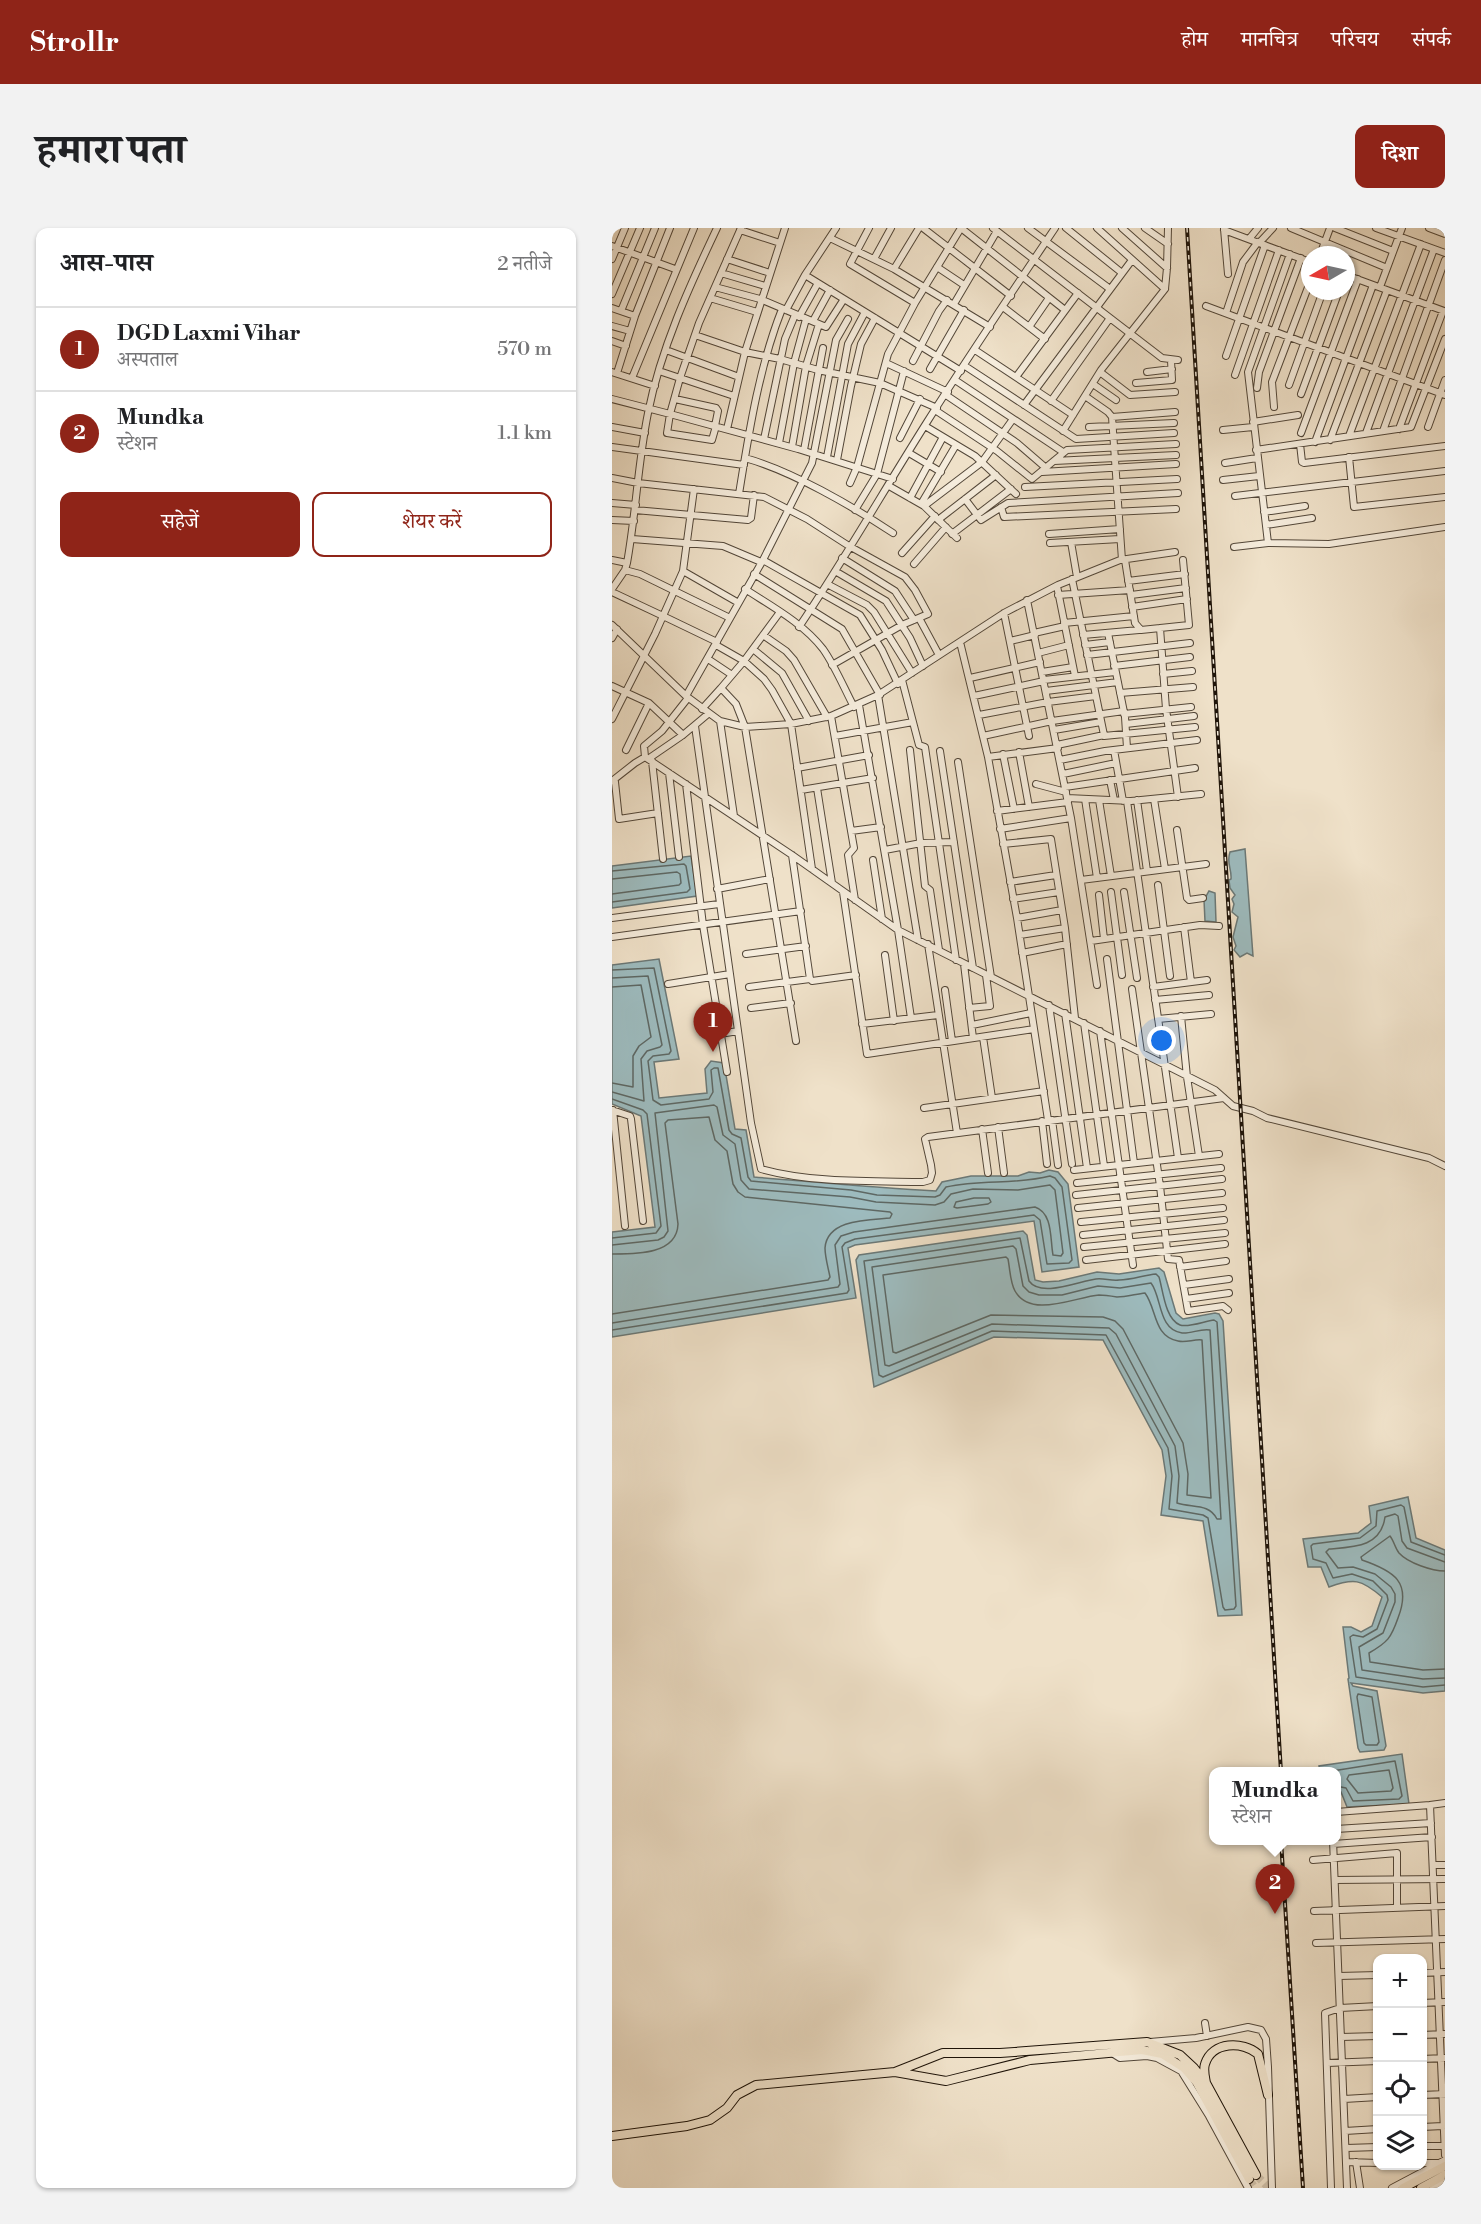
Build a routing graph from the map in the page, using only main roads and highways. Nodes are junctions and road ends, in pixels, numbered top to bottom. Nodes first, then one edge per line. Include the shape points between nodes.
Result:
1 (929, 2059) junction
2 (895, 2072) junction
3 (932, 2080) junction
4 (1206, 2084) junction
5 (1268, 2095) road end
6 (612, 2136) edge
7 (1444, 2163) edge
8 (1445, 2175) edge
9 (1251, 2181) edge
10 (1403, 2188) edge
11 (1421, 2188) edge

1 - 2 main road
1 - 3 main road
1 - 4 main road via 943,2053 1000,2053 1147,2042 1180,2055
2 - 3 main road
2 - 6 main road via 756,2085 737,2095 710,2120
3 - 9 main road via 946,2081 1030,2060 1142,2050 1162,2054 1184,2068 1197,2083
4 - 5 main road via 1204,2068 1212,2053 1228,2045 1240,2045 1258,2054
4 - 9 main road
7 - 10 main road
8 - 11 main road

